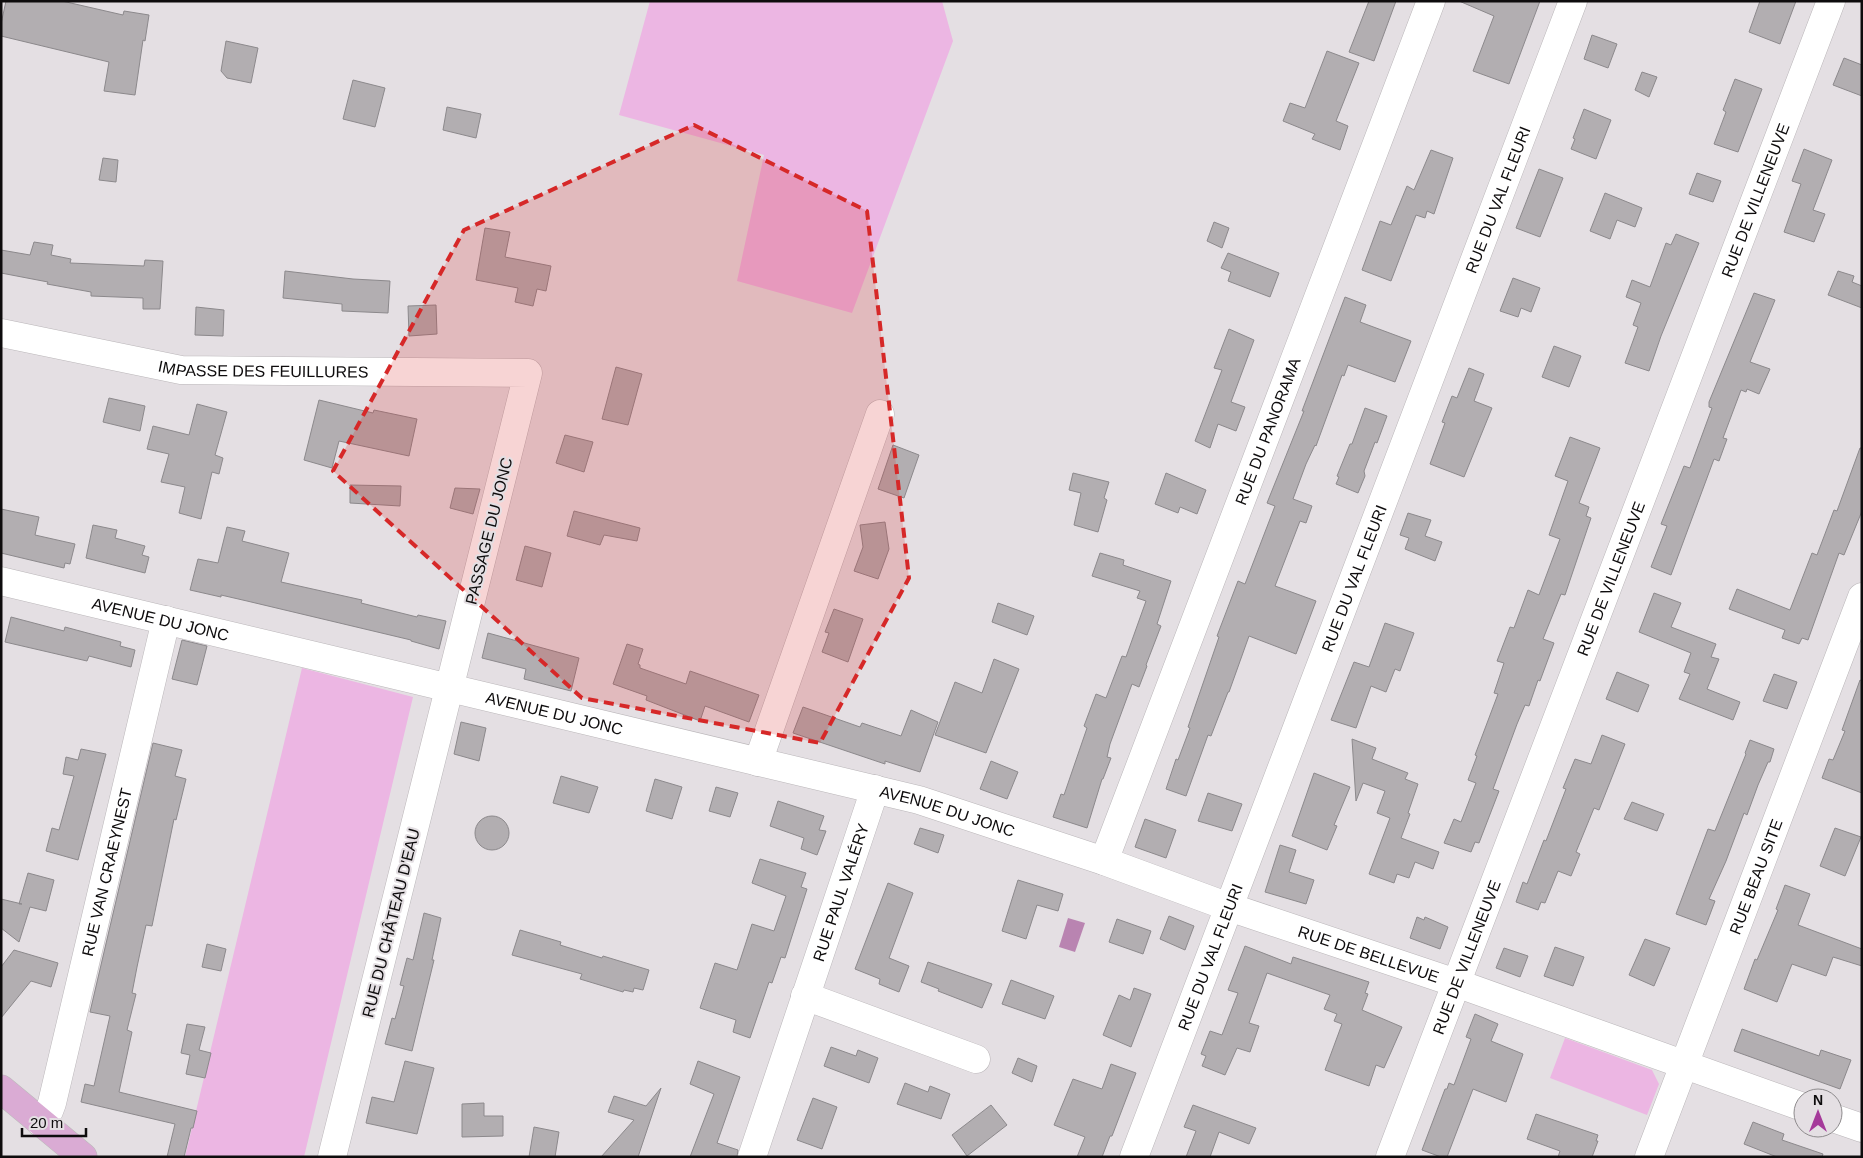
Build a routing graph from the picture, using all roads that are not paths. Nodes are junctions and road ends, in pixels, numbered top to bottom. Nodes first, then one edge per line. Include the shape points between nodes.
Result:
1 (1431, 1) edge
2 (1573, 1) edge
3 (1831, 1) edge
4 (1, 333) edge
5 (528, 373) joint
6 (880, 414) dead end
7 (1, 581) edge
8 (1862, 597) edge
9 (166, 620) junction
10 (450, 688) junction
11 (758, 762) junction
12 (875, 789) junction
13 (1104, 861) junction
14 (1229, 907) junction
15 (1456, 983) junction
16 (805, 996) junction
17 (976, 1059) dead end
18 (1684, 1065) junction
19 (1, 1090) edge
20 (1793, 1103) edge
21 (1843, 1121) edge
22 (40, 1122) junction
23 (1862, 1128) edge
24 (82, 1157) edge
25 (332, 1157) edge
26 (752, 1157) edge
27 (1134, 1157) edge
28 (1390, 1157) edge
29 (1649, 1157) edge

1 - 13 street, RUE DU PANORAMA
2 - 14 street, RUE DU VAL FLEURI
3 - 15 street, RUE DE VILLENEUVE
4 - 5 street, IMPASSE DES FEUILLURES via 181,370
5 - 10 street, PASSAGE DU JONC
6 - 11 street
7 - 9 street, AVENUE DU JONC
8 - 18 street, RUE BEAU SITE
9 - 10 street, AVENUE DU JONC
9 - 22 street, RUE VAN CRAEYNEST via 52,1102
10 - 11 street, AVENUE DU JONC
10 - 25 street, RUE DU CHÂTEAU D'EAU
11 - 12 street, AVENUE DU JONC
12 - 13 street, AVENUE DU JONC
12 - 16 street, RUE PAUL VALÉRY
13 - 14 street, RUE DE BELLEVUE
14 - 15 street, RUE DE BELLEVUE
14 - 27 street, RUE DU VAL FLEURI
15 - 18 street, RUE DE BELLEVUE
15 - 28 street, RUE DE VILLENEUVE
16 - 17 street
16 - 26 street, RUE PAUL VALÉRY
18 - 20 street, RUE DE BELLEVUE
18 - 29 street, RUE BEAU SITE
19 - 22 main road
21 - 23 street
22 - 24 main road

